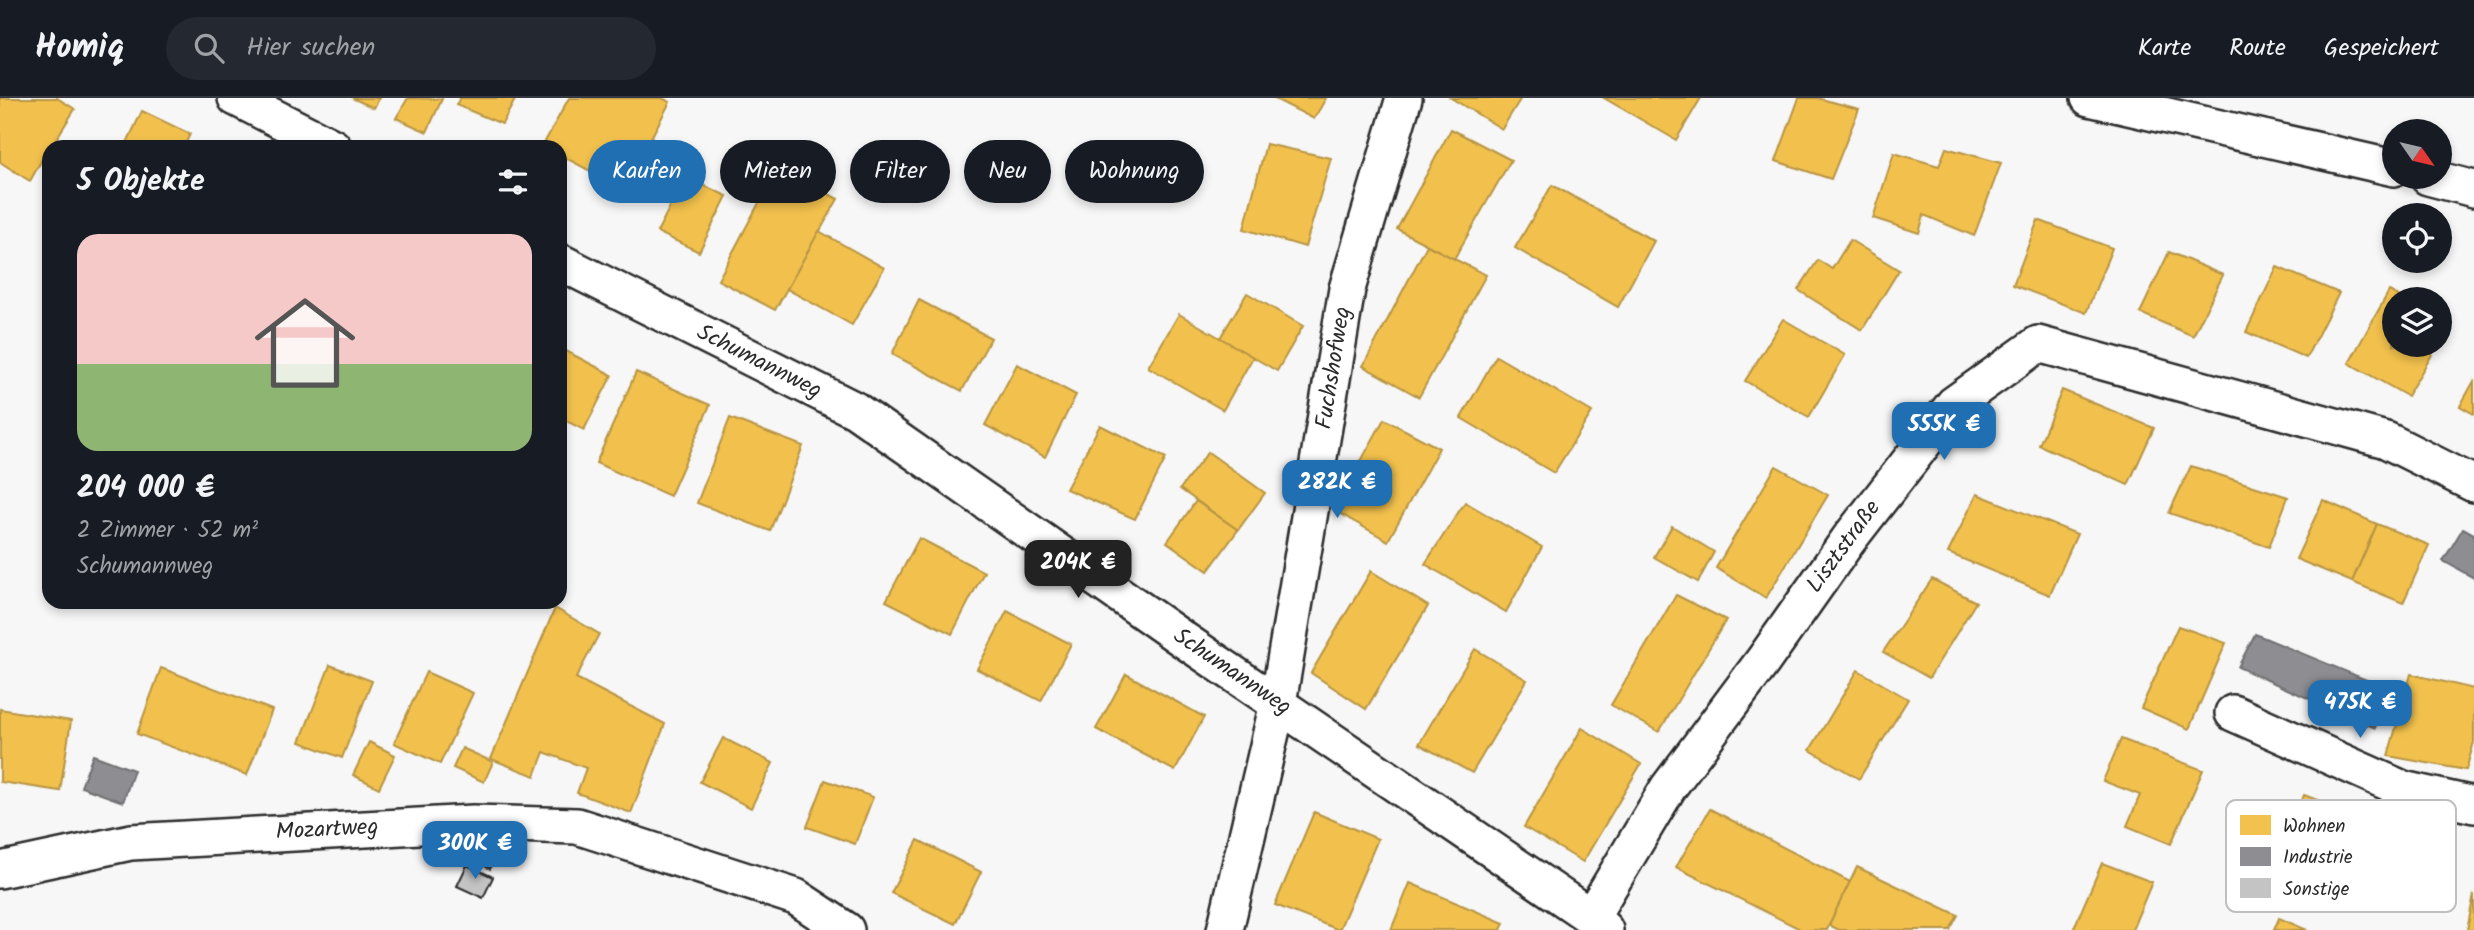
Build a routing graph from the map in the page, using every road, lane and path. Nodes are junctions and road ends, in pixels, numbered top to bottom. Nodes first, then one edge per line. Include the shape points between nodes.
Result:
1 (236, 98) edge
2 (1404, 98) edge
3 (2089, 98) edge
4 (319, 140) edge
5 (2382, 165) edge
6 (2452, 183) edge
7 (2474, 189) edge
8 (567, 266) edge
9 (2474, 484) edge
10 (1278, 703) junction
11 (2234, 713) dead end
12 (2452, 800) edge
13 (2456, 801) edge
14 (2474, 805) edge
15 (0, 870) edge
16 (1598, 923) edge
17 (846, 930) edge
18 (1225, 930) edge

1 - 4 street
2 - 10 street, Fuchshofweg via 1347,289
3 - 5 street
6 - 7 street
8 - 10 street, Schumannweg via 855,410
9 - 16 street, Lisztstraße via 2386,440 2038,344 1954,404 1849,539 1668,788
10 - 16 street, Schumannweg
10 - 18 street, Fuchshofweg
11 - 12 street via 2403,789
13 - 14 street
15 - 17 street, Mozartweg via 131,842 473,823 577,826 796,897

